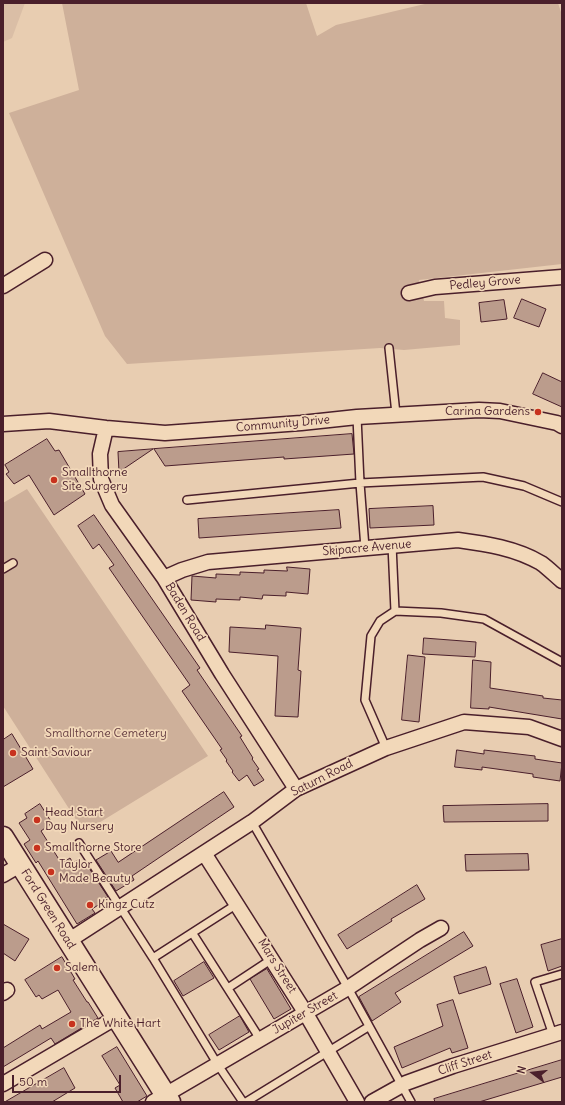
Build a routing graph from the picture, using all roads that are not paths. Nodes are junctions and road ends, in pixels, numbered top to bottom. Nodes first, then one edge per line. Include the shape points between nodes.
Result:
1 (44, 260) dead end
2 (562, 277) edge
3 (3, 286) edge
4 (410, 293) dead end
5 (388, 348) dead end
6 (396, 414) junction
7 (357, 417) junction
8 (3, 424) edge
9 (562, 426) edge
10 (106, 428) junction
11 (360, 483) junction
12 (187, 500) dead end
13 (562, 502) edge
14 (392, 545) junction
15 (365, 548) junction
16 (13, 563) dead end
17 (3, 569) edge
18 (164, 578) junction
19 (562, 581) edge
20 (395, 611) junction
21 (562, 662) edge
22 (562, 740) edge
23 (386, 748) junction
24 (296, 789) junction
25 (252, 822) junction
26 (3, 837) edge
27 (79, 843) dead end
28 (204, 853) junction
29 (20, 865) junction
30 (3, 875) edge
31 (237, 904) junction
32 (120, 908) junction
33 (441, 928) dead end
34 (193, 934) junction
35 (68, 941) junction
36 (153, 958) junction
37 (272, 958) junction
38 (562, 974) edge
39 (228, 988) junction
40 (348, 988) junction
41 (305, 1012) junction
42 (117, 1017) junction
43 (368, 1027) junction
44 (557, 1034) edge
45 (260, 1039) junction
46 (328, 1050) junction
47 (218, 1065) junction
48 (3, 1084) edge
49 (401, 1086) junction
50 (163, 1100) edge
51 (244, 1102) edge
52 (356, 1102) edge
53 (372, 1102) edge
54 (411, 1102) edge

1 - 3 street
2 - 4 street, Pedley Grove via 456,285
5 - 6 lane
6 - 7 street, Community Drive
6 - 9 street, Community Drive via 500,411
7 - 10 street, Community Drive via 165,433
7 - 11 lane
8 - 10 street, Community Drive via 49,420
10 - 18 street, Baden Road via 100,454 101,479 112,505
11 - 12 lane
11 - 13 lane via 483,477 524,486
11 - 15 lane
14 - 15 street, Skipacre Avenue
14 - 19 street, Skipacre Avenue via 458,540 491,545 516,551 539,562
14 - 20 lane
15 - 18 street, Skipacre Avenue via 208,562
16 - 17 lane
18 - 24 street, Baden Road
20 - 21 lane via 441,613 484,619
20 - 23 lane via 380,621 371,636 365,700
22 - 23 street, Saturn Road via 529,727 464,722
23 - 24 street, Saturn Road
24 - 25 street, Saturn Road
25 - 28 street, Saturn Road
25 - 40 lane
26 - 29 main road, Ford Green Road
27 - 32 lane
28 - 31 street, Mars Street
28 - 32 street, Saturn Road
29 - 30 street
29 - 35 main road, Ford Green Road
31 - 34 lane
31 - 37 street, Mars Street
32 - 35 street, Saturn Road
32 - 36 lane
33 - 40 street, Jupiter Street
34 - 36 lane
34 - 39 lane
35 - 42 main road, Ford Green Road
36 - 47 lane
37 - 39 lane
37 - 41 street, Mars Street
38 - 44 lane via 535,982
39 - 45 lane
40 - 41 street, Jupiter Street
40 - 43 lane
41 - 45 street, Jupiter Street
41 - 46 street, Mars Street
42 - 48 street
42 - 50 main road, Ford Green Road
43 - 46 lane
43 - 49 lane
44 - 49 street, Cliff Street via 453,1066
45 - 47 street, Jupiter Street
46 - 51 lane
46 - 52 street, Mars Street
47 - 50 street, Jupiter Street
47 - 51 lane
49 - 53 street, Cliff Street
49 - 54 lane

